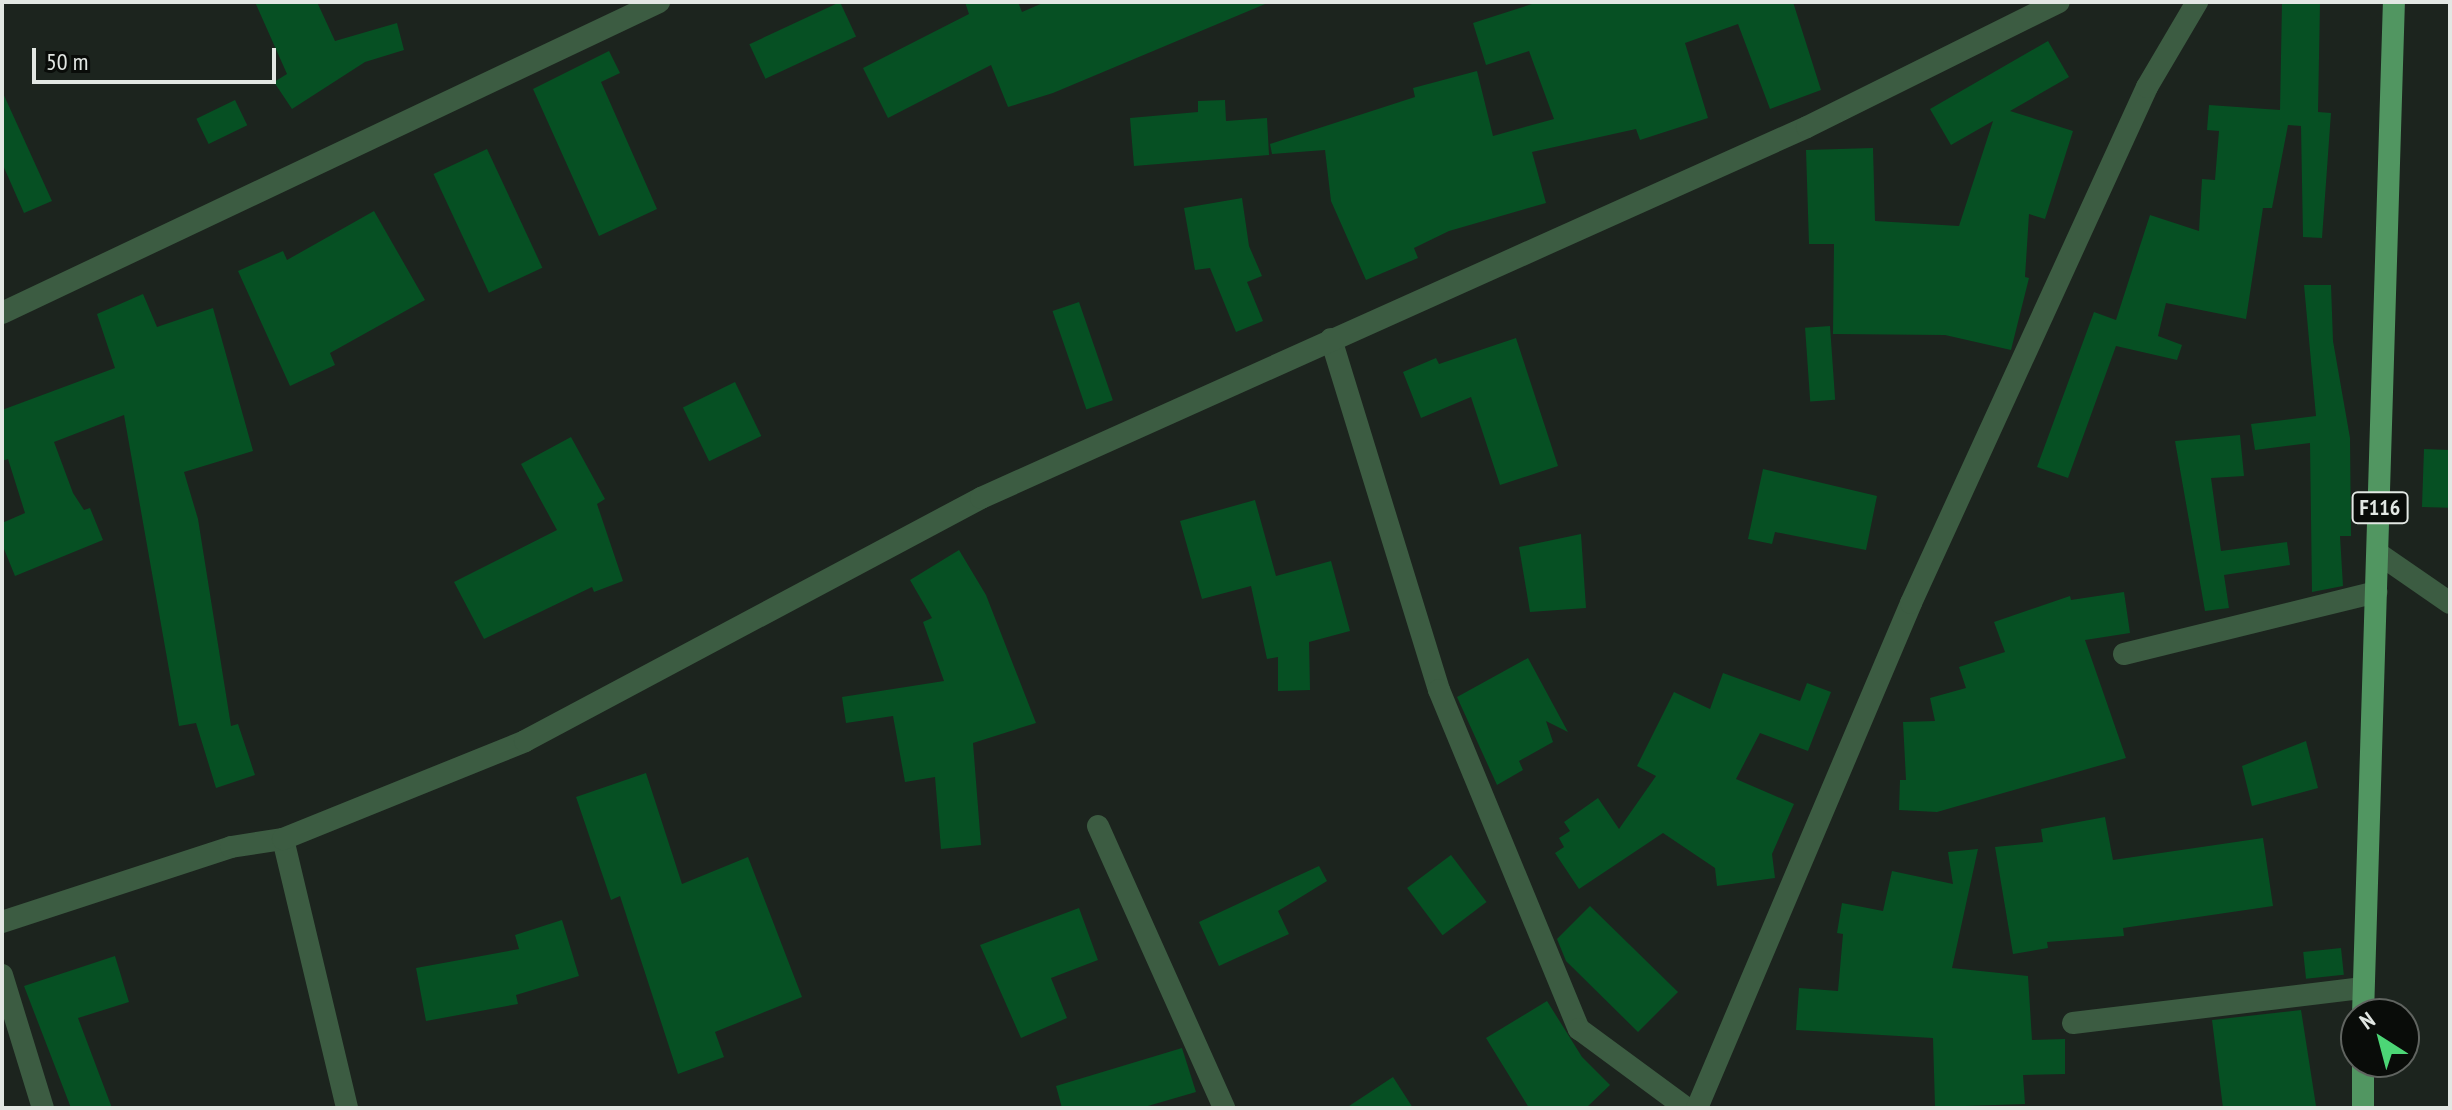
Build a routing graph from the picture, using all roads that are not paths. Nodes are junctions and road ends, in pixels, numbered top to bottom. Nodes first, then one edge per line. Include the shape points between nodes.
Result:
1 (659, 2) edge
2 (2059, 2) edge
3 (2197, 2) edge
4 (2394, 2) edge
5 (2, 313) edge
6 (1331, 339) junction
7 (2379, 554) junction
8 (2377, 592) junction
9 (2450, 603) edge
10 (2124, 654) dead end
11 (1098, 826) dead end
12 (283, 839) junction
13 (2, 922) edge
14 (2, 975) edge
15 (2363, 988) junction
16 (2363, 998) edge
17 (2073, 1023) dead end
18 (2363, 1078) edge
19 (43, 1108) edge
20 (347, 1108) edge
21 (1224, 1108) edge
22 (1686, 1108) edge
23 (1697, 1108) edge
24 (2363, 1108) edge

1 - 5 street
2 - 6 street via 1807,127
3 - 23 street via 2147,87 1911,603
4 - 7 main road, F116
6 - 12 street via 981,498 525,741
6 - 22 street via 1439,690 1579,1029
7 - 8 main road, F116
7 - 9 street
8 - 10 street
8 - 15 main road, F116
11 - 21 street
12 - 13 street via 231,847
12 - 20 street
14 - 19 street
15 - 16 main road, F116
15 - 17 street
18 - 24 main road

